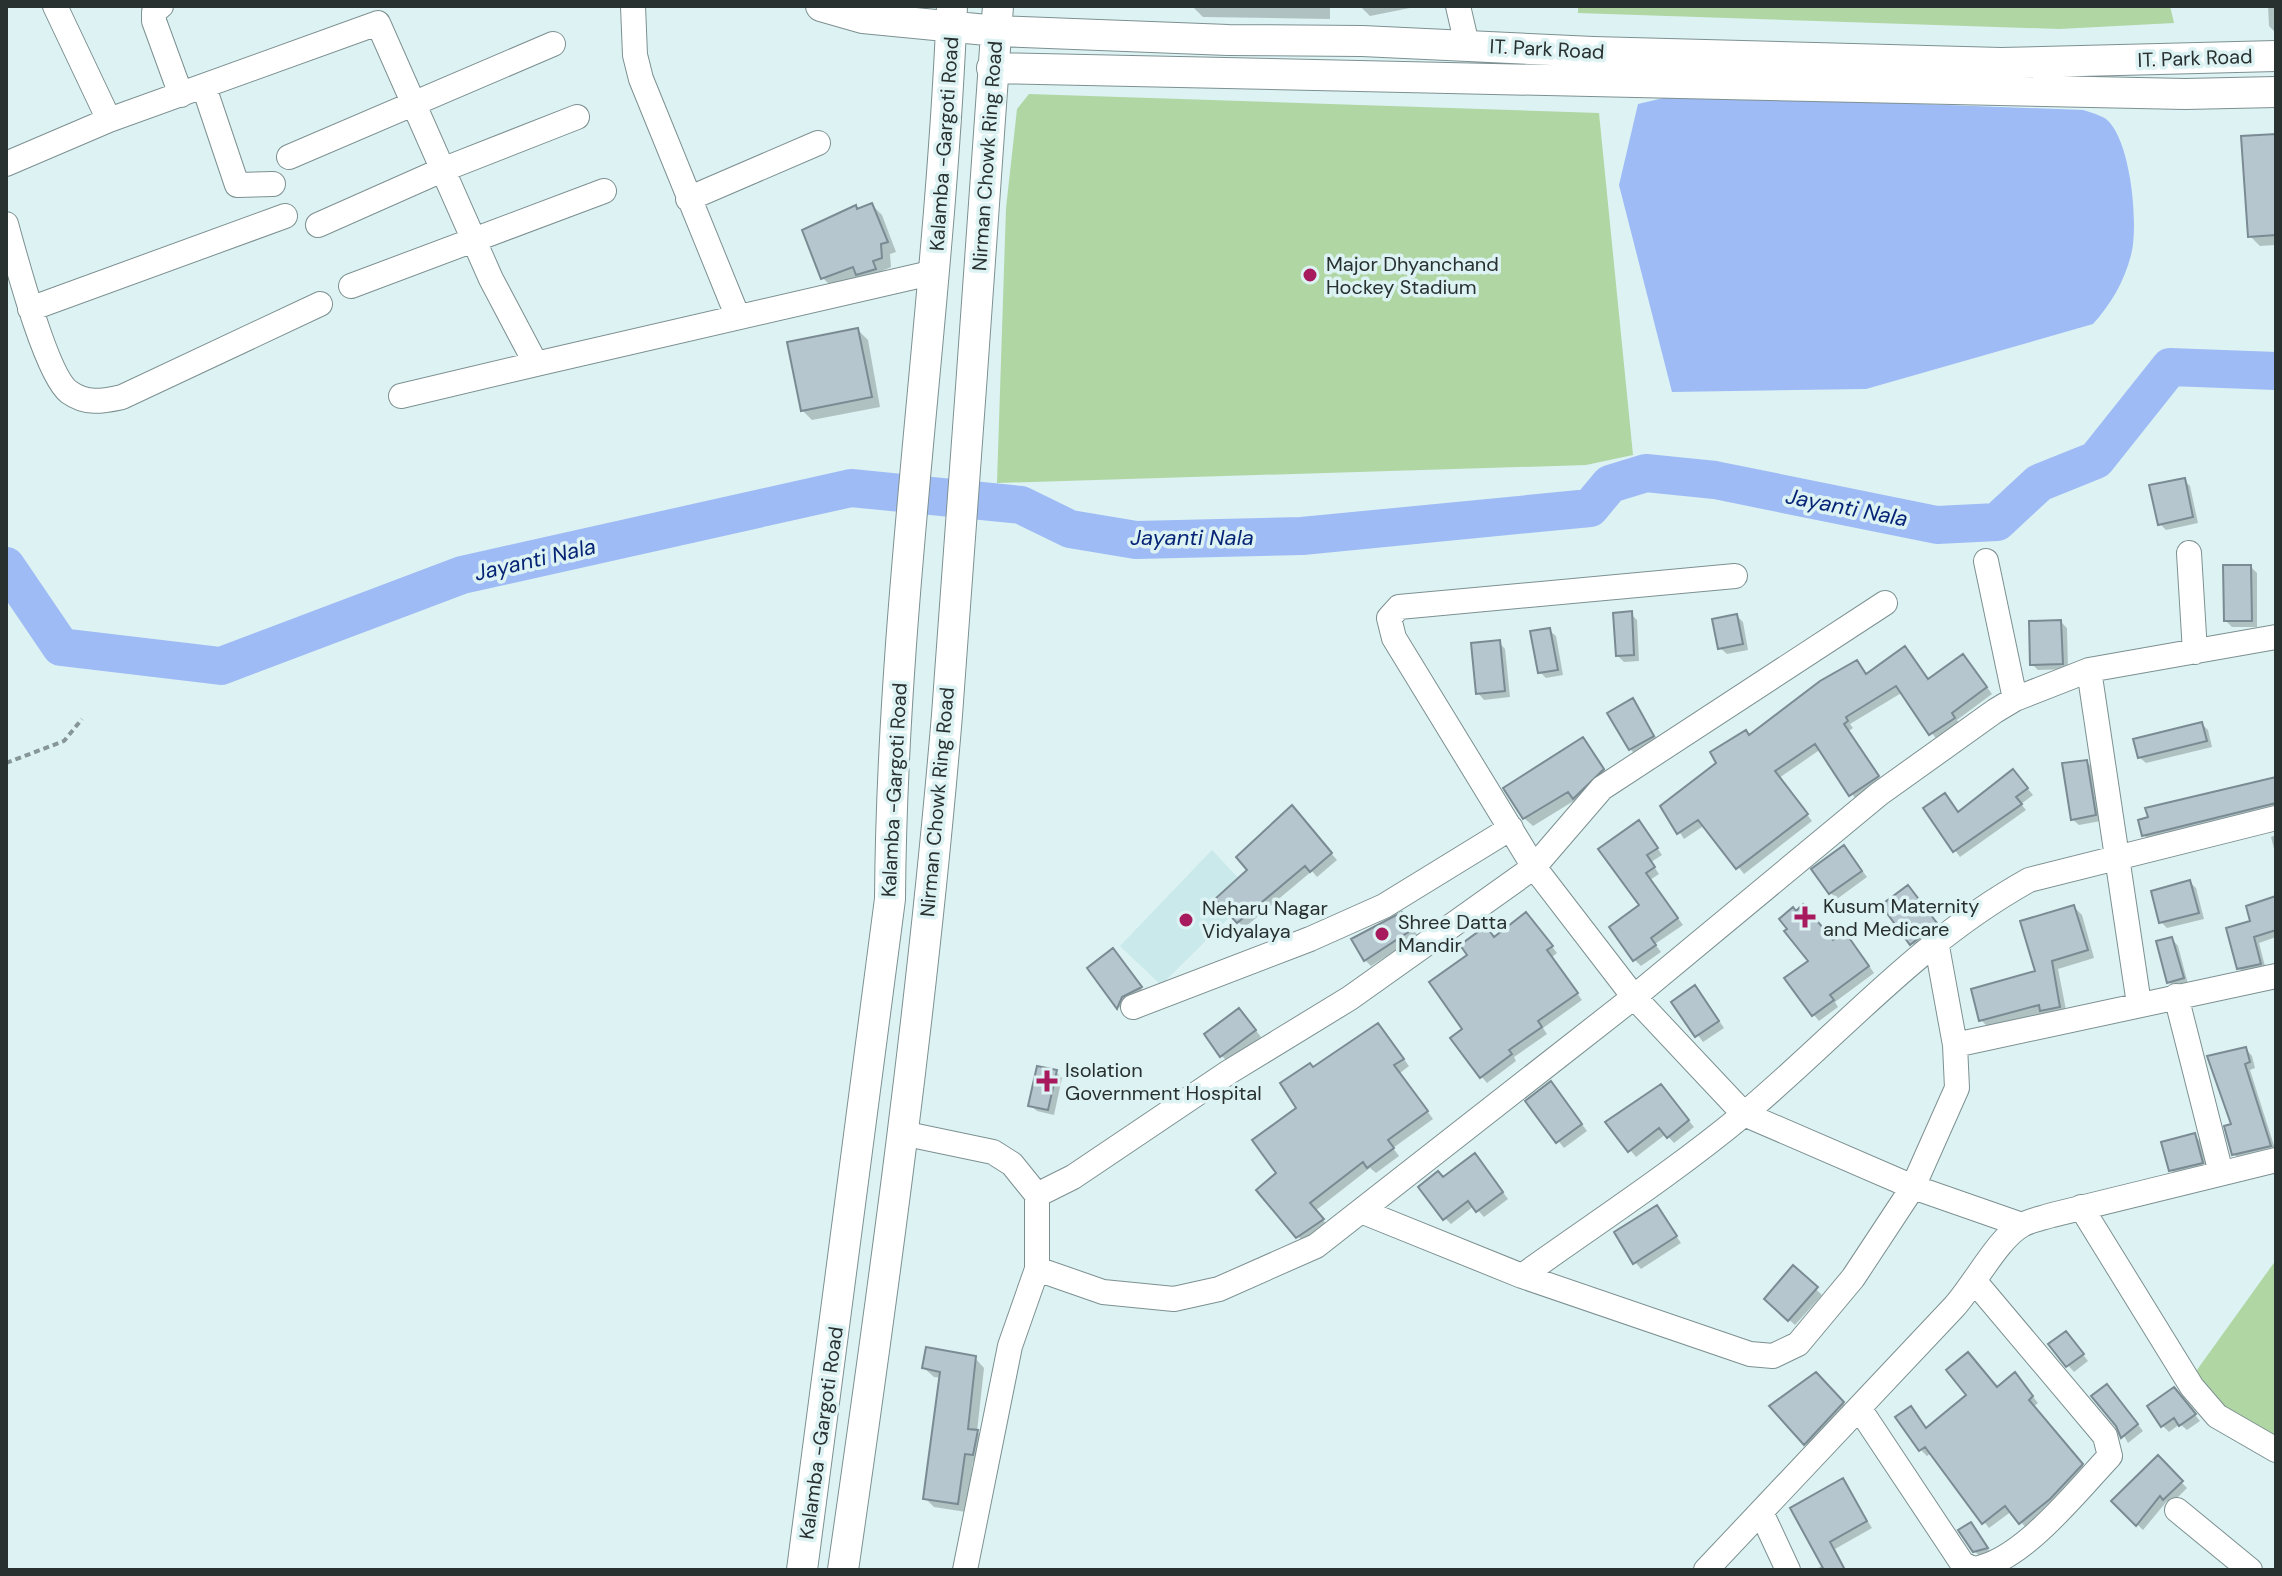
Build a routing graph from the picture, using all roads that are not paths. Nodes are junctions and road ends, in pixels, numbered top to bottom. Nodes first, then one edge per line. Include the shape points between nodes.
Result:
1 (55, 6) edge
2 (161, 6) edge
3 (633, 6) edge
4 (821, 6) edge
5 (1458, 6) edge
6 (375, 15) edge
7 (952, 16) edge
8 (998, 18) edge
9 (553, 44) dead end
10 (1467, 45) junction
11 (2276, 56) edge
12 (992, 68) junction
13 (192, 91) junction
14 (2276, 92) edge
15 (412, 103) junction
16 (577, 117) dead end
17 (109, 120) junction
18 (818, 143) dead end
19 (289, 157) dead end
20 (6, 164) edge
21 (442, 170) junction
22 (273, 184) dead end
23 (604, 191) dead end
24 (688, 199) junction
25 (285, 216) dead end
26 (6, 224) edge
27 (318, 225) dead end
28 (473, 239) junction
29 (935, 272) junction
30 (351, 286) dead end
31 (320, 304) dead end
32 (30, 309) junction
33 (737, 315) junction
34 (536, 364) junction
35 (401, 396) dead end
36 (2189, 553) dead end
37 (1986, 561) dead end
38 (1735, 576) dead end
39 (1885, 603) dead end
40 (2276, 637) edge
41 (2195, 652) junction
42 (2089, 670) junction
43 (2015, 699) junction
44 (2276, 818) edge
45 (1511, 828) junction
46 (2118, 858) junction
47 (1534, 867) junction
48 (1936, 941) junction
49 (2276, 976) edge
50 (2176, 996) junction
51 (1634, 997) junction
52 (2139, 1004) junction
53 (1133, 1007) dead end
54 (1955, 1045) junction
55 (1744, 1114) junction
56 (902, 1133) junction
57 (2276, 1160) edge
58 (2221, 1173) junction
59 (1913, 1187) junction
60 (1037, 1195) junction
61 (2081, 1207) junction
62 (1361, 1211) junction
63 (2022, 1225) junction
64 (1037, 1269) junction
65 (1522, 1276) junction
66 (1976, 1283) junction
67 (1859, 1408) junction
68 (2276, 1450) edge
69 (2177, 1510) dead end
70 (1761, 1512) junction
71 (802, 1570) edge
72 (843, 1570) edge
73 (965, 1570) edge
74 (1706, 1570) edge
75 (1788, 1570) edge
76 (2250, 1570) edge

1 - 17 street
2 - 13 street via 154,21
3 - 24 street via 641,79
4 - 7 main road, IT. Park Road via 863,18
5 - 10 street
6 - 13 street
6 - 15 street
7 - 8 main road, IT. Park Road
7 - 29 main road, Kalamba -Gargoti Road
8 - 10 main road, IT. Park Road
8 - 12 main road, Nirman Chowk Ring Road
9 - 15 street
10 - 11 main road, IT. Park Road via 2013,63
12 - 14 main road, IT. Park Road
12 - 56 main road, Nirman Chowk Ring Road via 947,717
13 - 17 street
13 - 22 street via 237,185
15 - 19 street
15 - 21 street
16 - 21 street
17 - 20 street
18 - 24 street
21 - 27 street
21 - 28 street
23 - 28 street
24 - 33 street
25 - 32 street
26 - 32 street
28 - 30 street
28 - 34 street
29 - 33 street
29 - 71 main road, Kalamba -Gargoti Road via 891,811 890,899
31 - 32 street via 122,397 93,403 67,391
33 - 34 street
34 - 35 street
36 - 41 street
37 - 43 street
38 - 45 street via 1399,607 1389,618 1394,638
39 - 47 street via 1602,788
40 - 41 street
41 - 42 street
42 - 43 street
42 - 46 street
43 - 51 street via 1879,794
44 - 46 street
45 - 47 street
45 - 53 street via 1384,906
46 - 48 street via 2029,880
46 - 52 street
47 - 51 street
47 - 60 street via 1350,998
48 - 54 street
48 - 55 street
49 - 50 street
50 - 52 street
50 - 58 street
51 - 55 street
51 - 62 street
52 - 54 street
54 - 59 street via 1957,1088
55 - 59 street
55 - 65 street
56 - 60 street via 993,1152 1012,1164
56 - 72 main road, Nirman Chowk Ring Road
57 - 58 street
58 - 61 street
59 - 63 street
59 - 65 street via 1853,1278 1798,1344 1773,1356 1750,1354
60 - 64 street
61 - 63 street
61 - 68 street via 2192,1387 2217,1416
62 - 64 street via 1316,1246 1219,1289 1174,1299 1103,1292
62 - 65 street
63 - 66 street via 2005,1237
64 - 73 street via 1010,1346
66 - 67 street
66 - 67 street via 2105,1436 2110,1456 2002,1561 1972,1569 1962,1563
67 - 70 street
69 - 76 street
70 - 74 street
70 - 75 street

